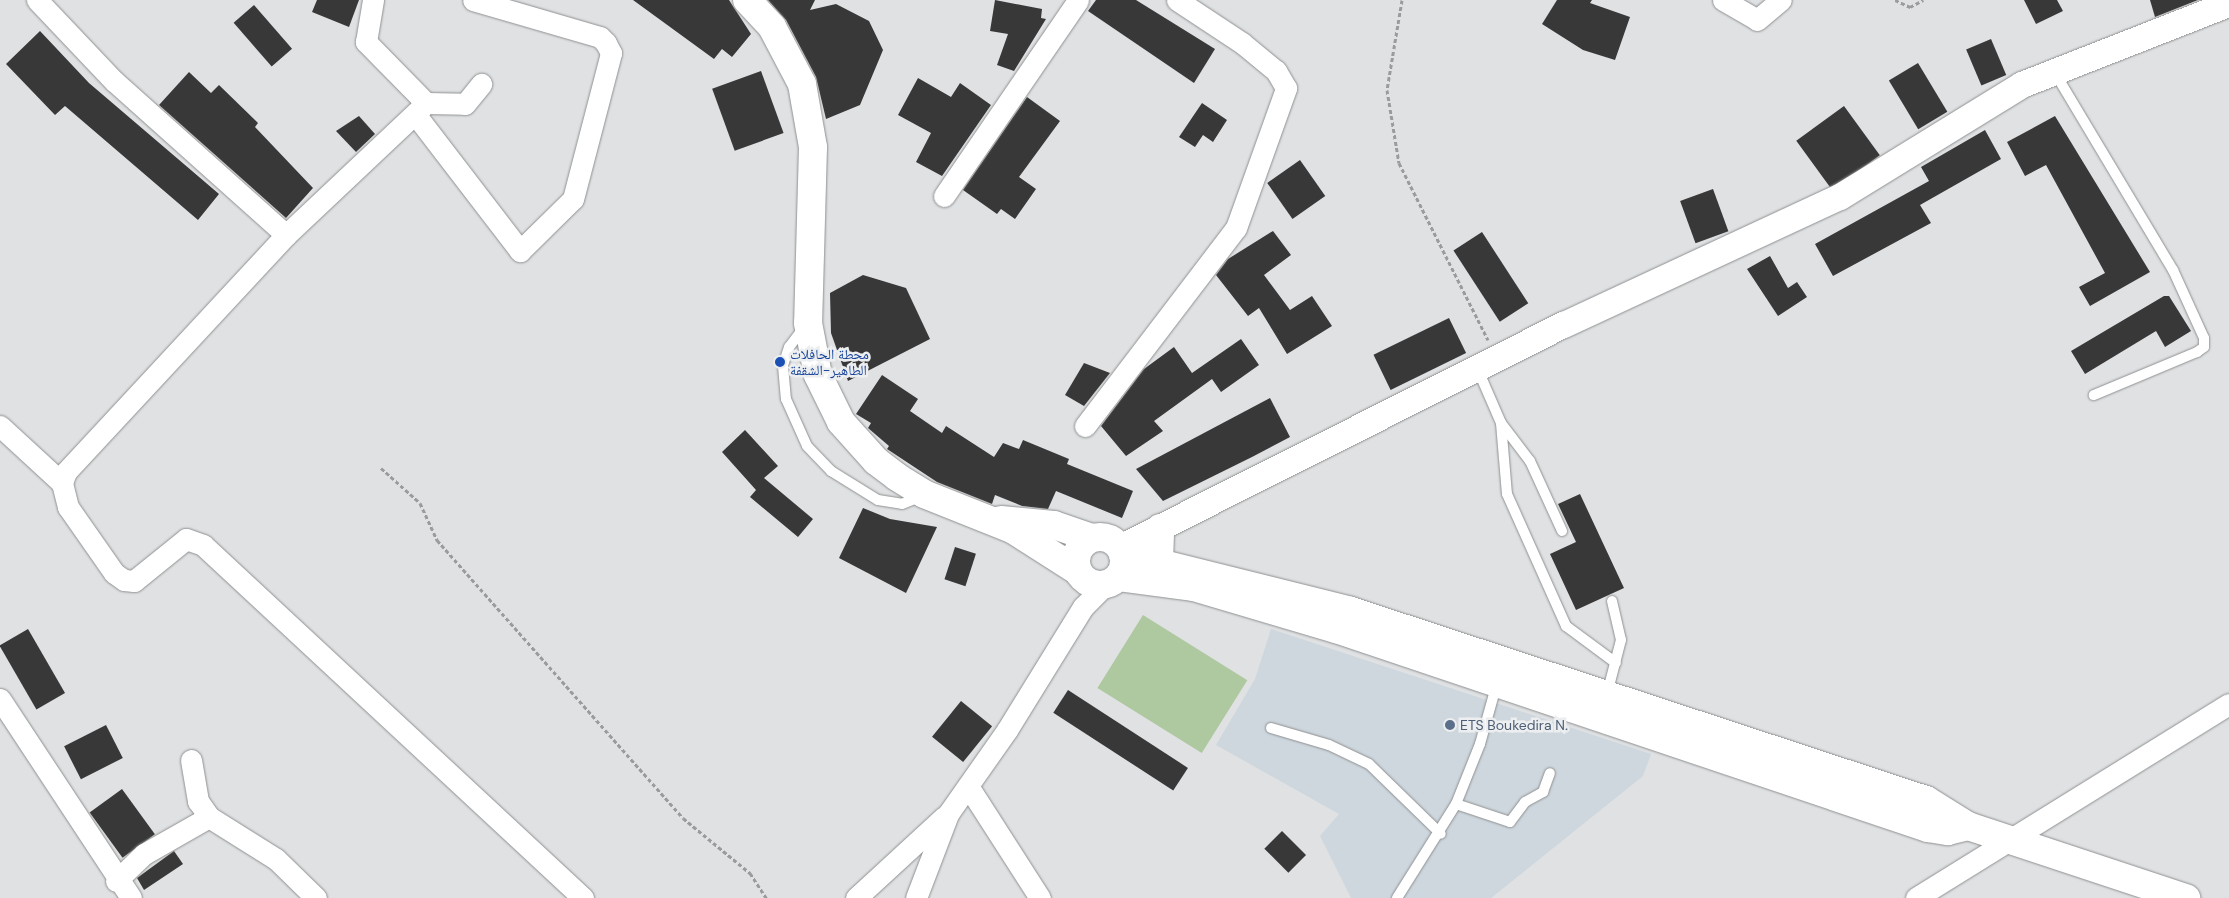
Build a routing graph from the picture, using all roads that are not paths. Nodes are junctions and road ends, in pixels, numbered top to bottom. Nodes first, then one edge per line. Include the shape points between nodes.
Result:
1 (37, 0) edge
2 (373, 0) edge
3 (473, 0) edge
4 (747, 0) edge
5 (1078, 0) edge
6 (1177, 0) edge
7 (1723, 0) edge
8 (1781, 0) edge
9 (2229, 4) edge
10 (2055, 72) junction
11 (482, 84) dead end
12 (421, 109) junction
13 (944, 196) dead end
14 (286, 235) junction
15 (808, 323) junction
16 (1488, 365) junction
17 (2094, 395) dead end
18 (1502, 423) junction
19 (0, 426) edge
20 (1085, 426) dead end
21 (62, 483) junction
22 (924, 494) junction
23 (994, 520) junction
24 (1160, 528) junction
25 (1562, 531) dead end
26 (1092, 538) junction
27 (1159, 562) junction
28 (1105, 569) junction
29 (1612, 601) dead end
30 (1616, 663) junction
31 (1497, 682) junction
32 (1607, 697) junction
33 (0, 699) edge
34 (2229, 704) edge
35 (1271, 728) dead end
36 (191, 760) dead end
37 (1550, 773) dead end
38 (968, 786) junction
39 (1456, 804) junction
40 (948, 814) junction
41 (209, 817) junction
42 (1968, 826) junction
43 (1441, 834) junction
44 (2013, 840) junction
45 (116, 881) junction
46 (131, 898) edge
47 (316, 898) edge
48 (584, 898) edge
49 (856, 898) edge
50 (916, 898) edge
51 (1040, 898) edge
52 (1397, 898) edge
53 (1916, 898) edge
54 (2186, 898) edge

1 - 14 street via 114,81
2 - 12 street via 366,42
3 - 12 street via 600,37 606,43 611,53 573,199 520,251
4 - 15 main road via 772,27 802,84 813,147
5 - 13 street
6 - 20 street via 1276,71 1286,88 1236,228
7 - 8 street via 1757,20
9 - 10 street
10 - 16 street via 2022,85 1840,197
10 - 17 lane via 2172,270 2204,338 2204,347 2197,352
11 - 12 street via 465,104
12 - 14 street
14 - 21 street via 66,472
15 - 22 main road via 818,375 841,422 876,461
15 - 22 lane via 794,338 783,366 786,399 807,446 831,471 878,500 902,504
16 - 18 lane
16 - 24 street
18 - 25 lane via 1530,461
18 - 30 lane via 1507,494 1566,626
19 - 21 street
21 - 48 street via 68,507 114,573 124,580 134,580 186,539 203,544
22 - 23 main road
23 - 26 main road via 1035,521
23 - 28 main road
24 - 27 main road
24 - 28 street
26 - 28 main road via 1108,538
26 - 28 main road via 1077,556
27 - 28 main road
27 - 32 main road via 1341,608
28 - 31 main road via 1213,592
28 - 38 street
29 - 30 lane via 1621,640
30 - 32 lane
31 - 39 lane via 1480,744
31 - 42 main road via 1928,828 1948,831
32 - 42 main road via 1926,800
33 - 45 street
34 - 44 street
35 - 43 lane via 1329,745 1368,764
36 - 41 street via 198,801
37 - 39 lane via 1543,792 1525,802 1510,822
38 - 40 street
38 - 51 street
39 - 43 lane
40 - 49 street
40 - 50 street
41 - 45 street via 144,854
41 - 47 street via 276,859
42 - 44 main road
43 - 52 lane
44 - 53 street
44 - 54 main road
45 - 46 street

